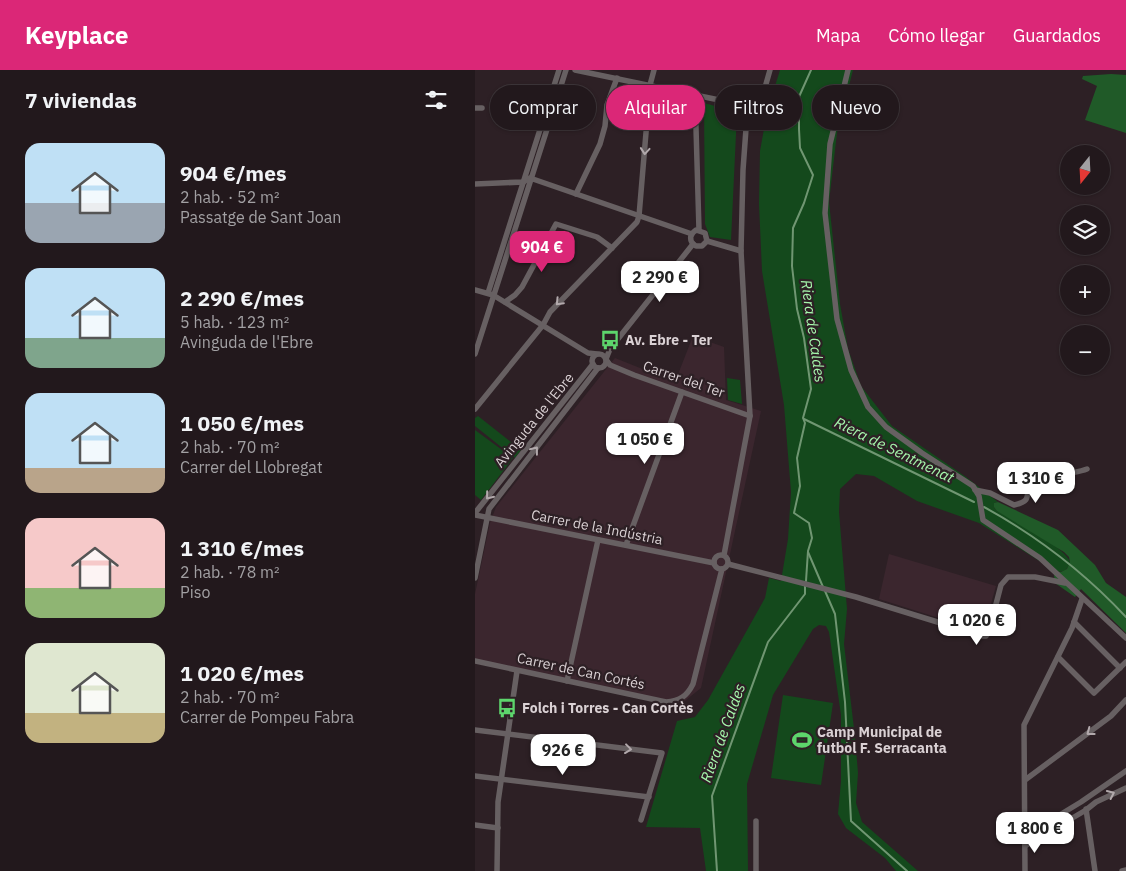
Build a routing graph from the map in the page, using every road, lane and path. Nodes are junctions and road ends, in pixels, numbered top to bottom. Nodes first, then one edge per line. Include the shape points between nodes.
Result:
1 (559, 70) edge
2 (566, 70) edge
3 (575, 70) edge
4 (654, 70) edge
5 (770, 70) edge
6 (848, 70) edge
7 (586, 71) edge
8 (617, 78) junction
9 (650, 85) joint
10 (766, 85) edge
11 (646, 130) edge
12 (696, 130) edge
13 (746, 130) edge
14 (530, 178) junction
15 (523, 182) junction
16 (475, 184) edge
17 (576, 194) junction
18 (639, 216) junction
19 (699, 230) junction
20 (691, 234) junction
21 (707, 241) junction
22 (693, 244) junction
23 (612, 248) junction
24 (741, 252) junction
25 (475, 290) edge
26 (491, 294) junction
27 (505, 302) junction
28 (543, 324) junction
29 (588, 353) junction
30 (475, 354) edge
31 (604, 361) junction
32 (592, 362) junction
33 (683, 392) junction
34 (475, 409) edge
35 (750, 416) junction
36 (1087, 470) dead end
37 (975, 490) junction
38 (475, 514) edge
39 (487, 518) junction
40 (597, 540) junction
41 (627, 545) junction
42 (724, 555) junction
43 (714, 563) junction
44 (728, 564) junction
45 (722, 569) junction
46 (475, 578) edge
47 (1067, 584) junction
48 (1082, 599) junction
49 (1074, 622) junction
50 (1126, 638) edge
51 (1058, 657) junction
52 (475, 661) edge
53 (1126, 662) edge
54 (1120, 668) junction
55 (517, 671) junction
56 (567, 682) junction
57 (1126, 700) edge
58 (475, 730) edge
59 (508, 734) junction
60 (1125, 773) edge
61 (475, 776) edge
62 (501, 779) junction
63 (1025, 780) junction
64 (1126, 788) edge
65 (649, 797) junction
66 (1081, 802) junction
67 (1086, 810) junction
68 (641, 820) dead end
69 (756, 821) dead end
70 (475, 825) edge
71 (498, 828) junction
72 (1025, 836) junction
73 (1025, 846) junction
74 (1126, 870) edge
75 (497, 871) edge
76 (756, 871) edge
77 (1025, 871) edge
78 (1095, 871) edge
79 (1122, 871) edge

1 - 15 street
2 - 14 street
3 - 7 street
4 - 9 street
5 - 10 street
6 - 37 street via 830,144 825,213 837,319 851,370 868,407 886,427
7 - 8 street
8 - 9 street
8 - 17 street via 607,105 600,144
11 -> 18 street
12 - 19 street
13 - 24 street
14 - 15 street
14 - 17 street
14 - 26 street
15 - 16 street
15 - 26 street
17 - 18 street
18 - 20 street
18 - 23 street
19 - 20 street
19 - 21 street via 707,235
20 - 22 street
21 - 22 street via 702,246
21 - 24 street
22 - 31 street, Avinguda de l'Ebre
23 - 27 street via 597,238 556,224 522,287
23 -> 28 street via 549,312
24 - 35 street
25 - 26 street
26 - 27 street
26 - 30 street
27 - 28 street
28 - 29 street
28 - 34 street
29 - 31 street
29 - 32 street
31 - 32 street
31 - 32 street, Avinguda de l'Ebre via 594,356
31 - 33 street, Carrer del Ter
39 -> 31 street, Avinguda de l'Ebre via 489,508
32 -> 38 street, Avinguda de l'Ebre
33 - 35 street, Carrer del Ter
33 - 41 street
35 - 42 street
36 - 37 street via 1039,474 1029,480 1028,498 1024,503 1013,505
37 - 47 street via 983,520 1040,558
38 - 39 street, Carrer de la Indústria
39 - 40 street, Carrer de la Indústria
39 - 46 street, Avinguda de l'Ebre
40 - 41 street, Carrer de la Indústria
40 - 56 street
41 - 43 street, Carrer de la Indústria
42 - 43 street via 716,557
42 - 44 street
43 - 45 street
44 - 45 street
44 - 47 street via 856,597 983,636 989,631 1001,585 1008,577 1035,576
45 - 56 street, Carrer de Can Cortés via 693,684 681,699 666,702
47 - 48 street
48 - 49 street
48 - 50 street
49 - 51 street
49 - 54 street
51 - 54 street via 1094,693
51 - 63 street via 1024,725
52 - 55 street, Carrer de Can Cortés
53 - 54 street
55 - 56 street, Carrer de Can Cortés
55 - 59 street
57 -> 63 street via 1111,716
58 - 59 street
59 - 62 street
59 -> 65 street via 661,753
60 - 66 street
61 - 62 street
62 - 65 street
62 - 71 street
63 - 72 street
67 -> 64 street
65 - 68 street
66 - 67 street
66 - 72 street
67 - 73 street
67 - 78 street
69 - 76 street
70 - 71 street
71 - 75 street
72 - 73 street
73 - 77 street
74 - 79 street

